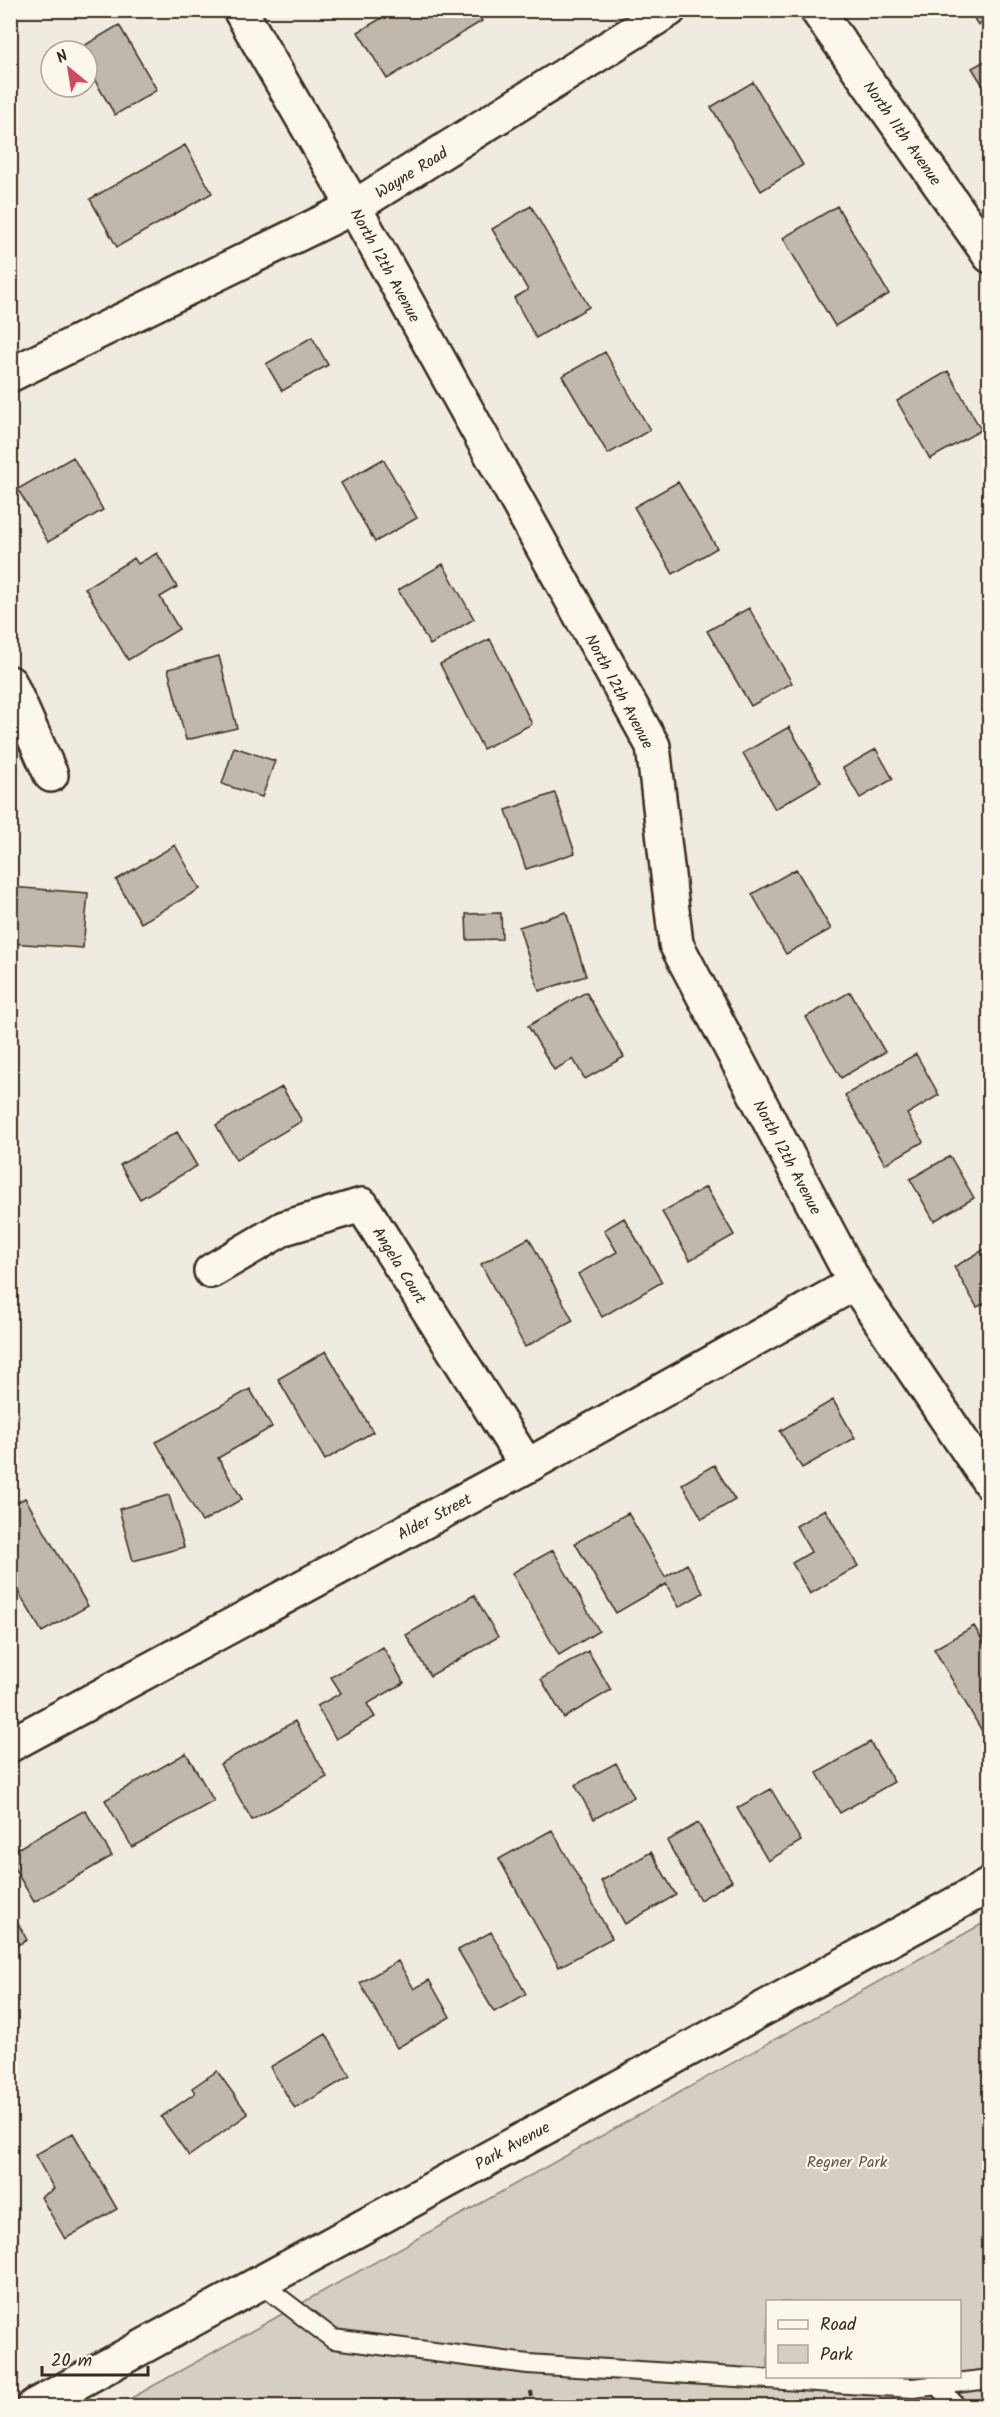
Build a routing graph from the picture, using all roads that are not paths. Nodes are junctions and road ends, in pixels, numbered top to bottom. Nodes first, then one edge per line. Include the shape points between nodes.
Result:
1 (240, 10) edge
2 (669, 10) edge
3 (817, 10) edge
4 (354, 207) junction
5 (990, 256) edge
6 (10, 375) edge
7 (10, 683) edge
8 (51, 775) dead end
9 (211, 1271) dead end
10 (855, 1283) junction
11 (528, 1466) junction
12 (990, 1483) edge
13 (12, 1741) edge
14 (990, 1885) edge
15 (260, 2283) junction
16 (990, 2379) edge
17 (938, 2385) junction
18 (34, 2406) edge
19 (956, 2406) edge

1 - 4 street, North 12th Avenue
2 - 4 street, Wayne Road
3 - 5 street, North 11th Avenue
4 - 6 street, Wayne Road
4 - 10 street, North 12th Avenue via 653,746 676,944
7 - 8 street
9 - 11 street, Angela Court via 284,1228 362,1205
10 - 11 street, Alder Street
10 - 12 street, North 12th Avenue
11 - 13 street, Alder Street
14 - 15 street, Park Avenue
15 - 17 lane via 333,2339 528,2364 913,2388
15 - 18 street, Park Avenue
16 - 17 lane
17 - 19 lane

